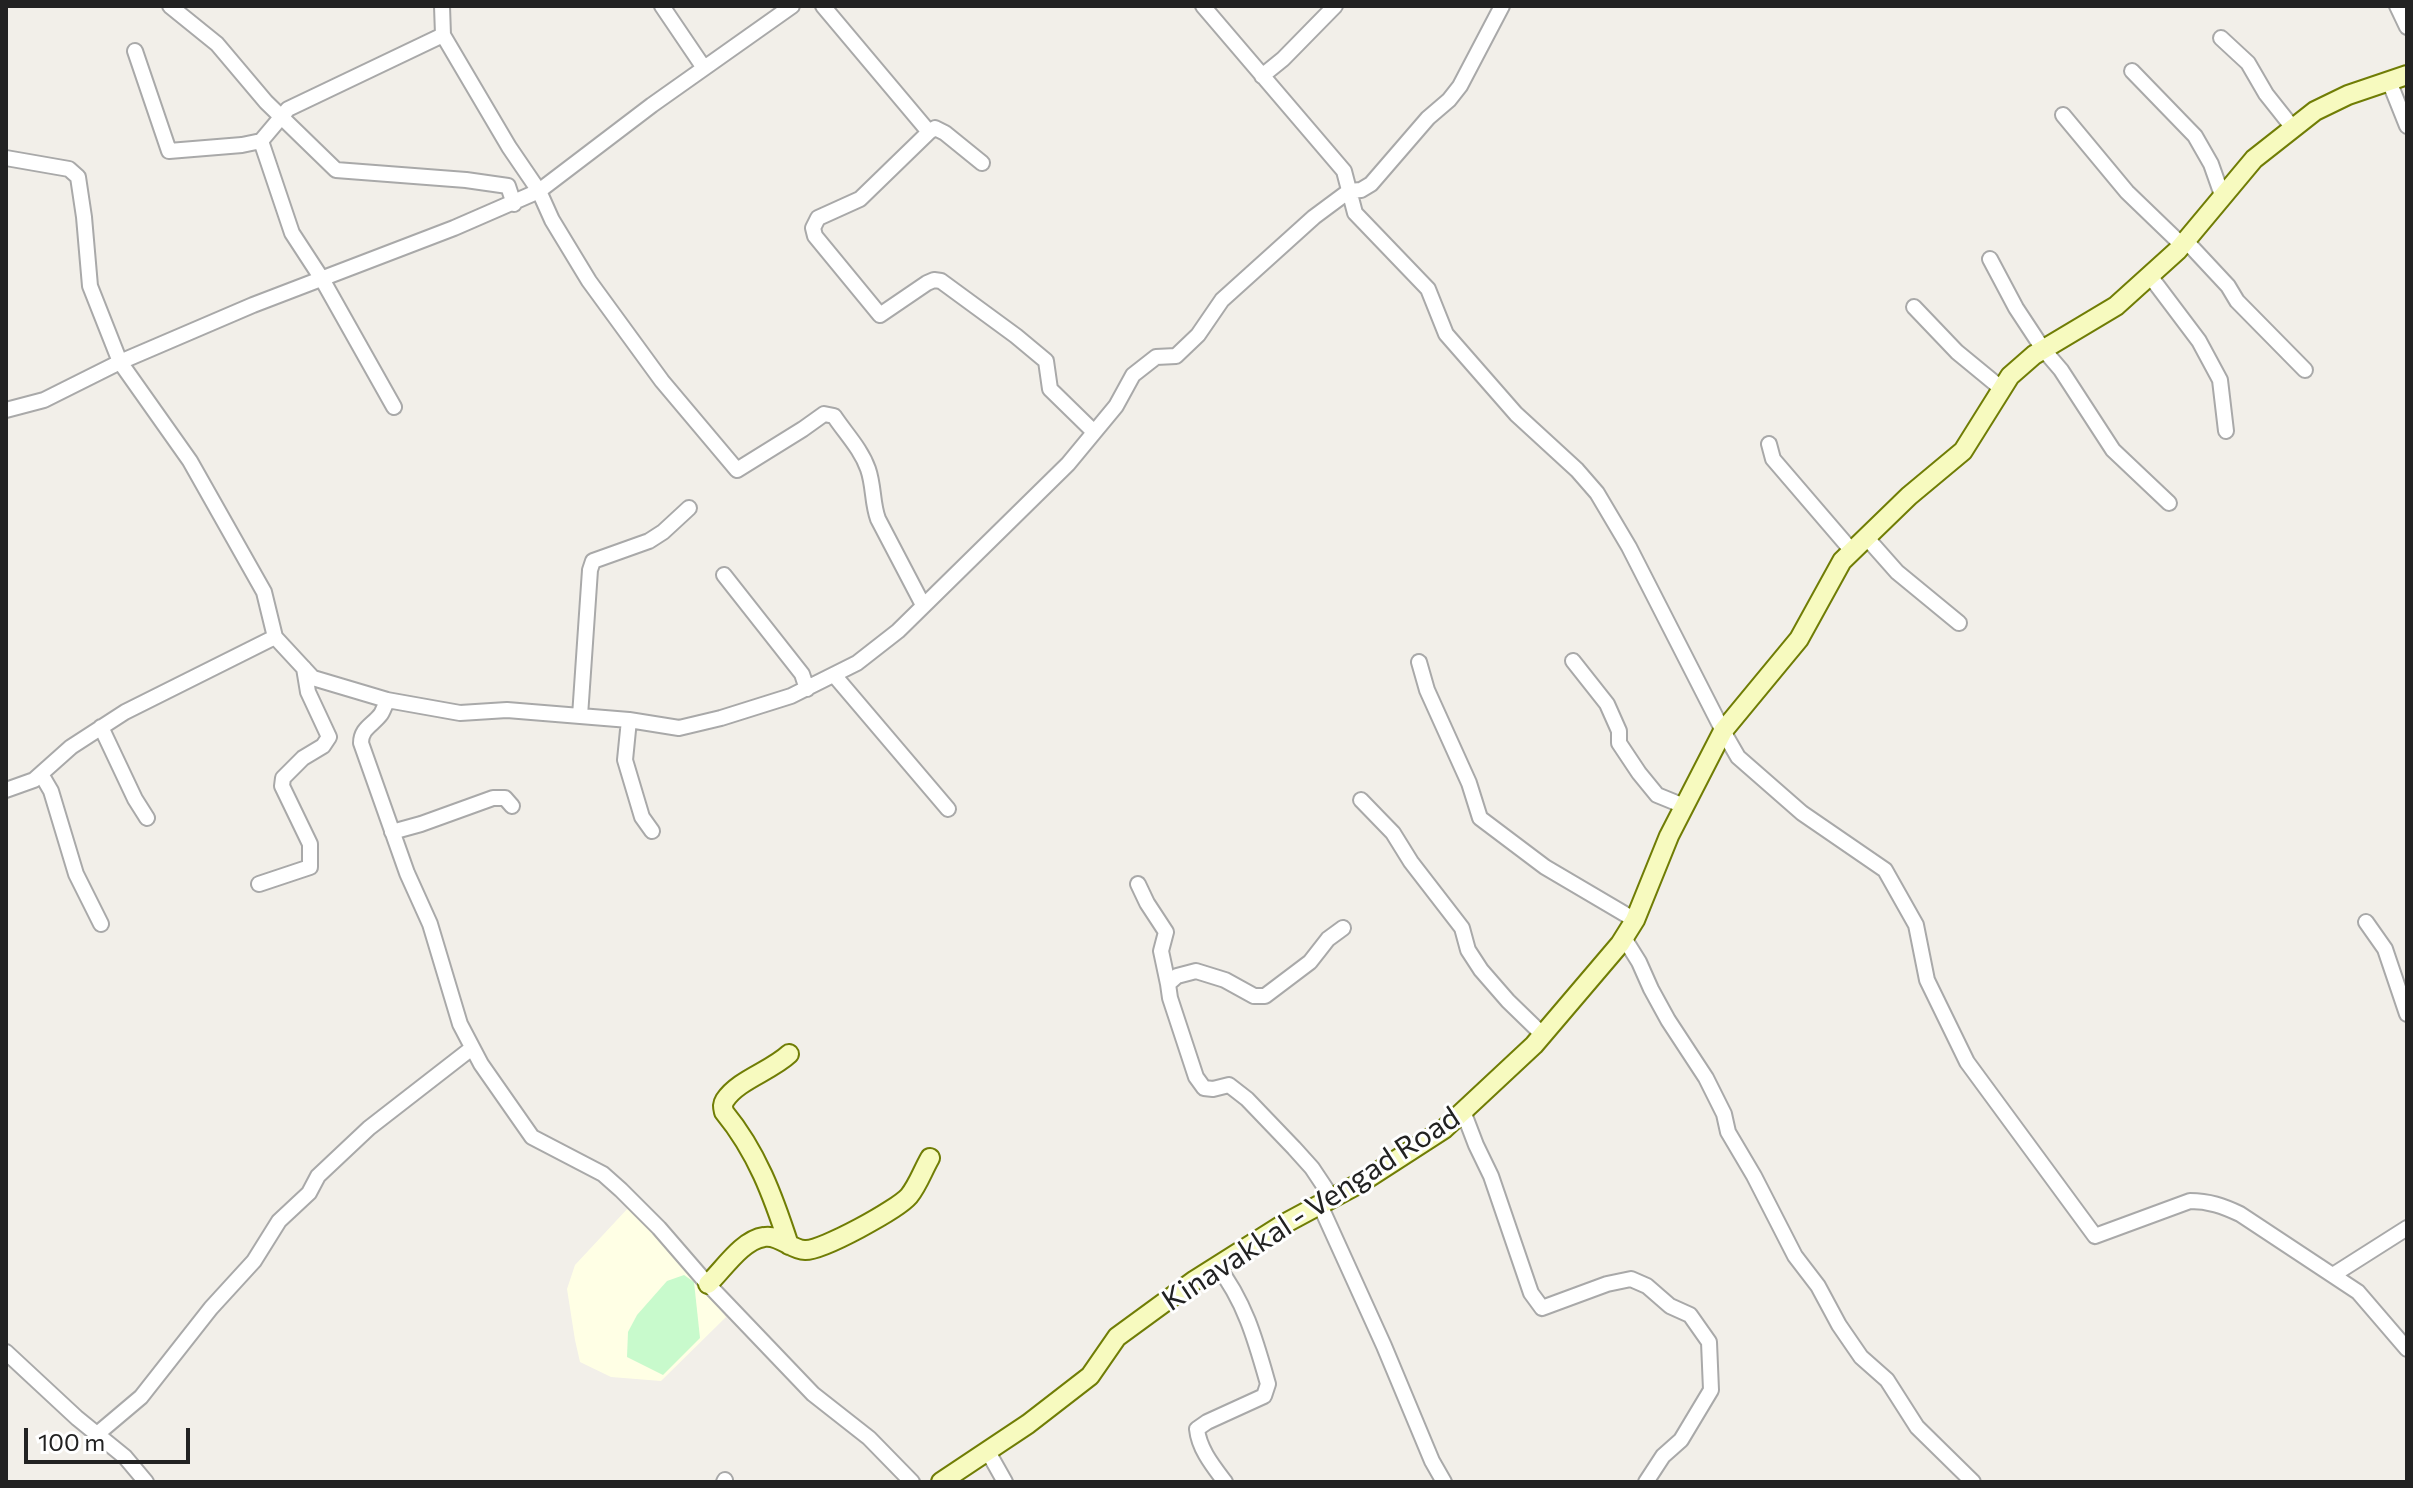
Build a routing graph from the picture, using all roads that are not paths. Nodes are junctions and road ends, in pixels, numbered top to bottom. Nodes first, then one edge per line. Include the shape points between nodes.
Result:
1 (170, 6) edge
2 (442, 6) edge
3 (662, 6) edge
4 (792, 6) edge
5 (823, 6) edge
6 (1203, 6) edge
7 (1335, 6) edge
8 (1502, 6) edge
9 (2397, 6) edge
10 (2407, 27) edge
11 (443, 35) junction
12 (2221, 38) dead end
13 (135, 51) dead end
14 (704, 68) junction
15 (2132, 71) dead end
16 (2407, 75) edge
17 (1262, 76) junction
18 (2389, 81) junction
19 (2063, 115) dead end
20 (281, 117) junction
21 (2407, 126) edge
22 (2293, 128) junction
23 (929, 132) junction
24 (261, 141) junction
25 (6, 158) edge
26 (982, 163) dead end
27 (539, 191) junction
28 (1349, 191) junction
29 (2223, 198) junction
30 (514, 204) junction
31 (2184, 243) junction
32 (1990, 259) dead end
33 (2150, 276) junction
34 (322, 279) junction
35 (1914, 307) dead end
36 (2043, 349) junction
37 (120, 362) junction
38 (2305, 370) dead end
39 (2002, 389) junction
40 (394, 407) dead end
41 (6, 410) edge
42 (2226, 431) dead end
43 (1094, 432) junction
44 (1769, 444) dead end
45 (2169, 503) dead end
46 (689, 508) dead end
47 (1866, 537) junction
48 (1852, 551) junction
49 (724, 575) dead end
50 (923, 605) junction
51 (1959, 623) dead end
52 (275, 637) junction
53 (1573, 661) dead end
54 (1419, 662) dead end
55 (304, 668) junction
56 (834, 675) junction
57 (807, 689) junction
58 (387, 700) junction
59 (580, 716) junction
60 (629, 720) junction
61 (101, 727) junction
62 (1723, 731) junction
63 (41, 774) junction
64 (6, 790) edge
65 (1361, 800) dead end
66 (512, 806) dead end
67 (1684, 806) junction
68 (948, 809) dead end
69 (147, 818) dead end
70 (652, 831) dead end
71 (392, 832) junction
72 (259, 884) dead end
73 (1138, 884) dead end
74 (1635, 920) junction
75 (2366, 922) dead end
76 (101, 924) dead end
77 (1343, 928) dead end
78 (1624, 938) junction
79 (1168, 984) junction
80 (2407, 1014) edge
81 (1543, 1035) junction
82 (472, 1048) junction
83 (789, 1054) dead end
84 (1463, 1111) junction
85 (930, 1158) dead end
86 (1326, 1202) junction
87 (2407, 1228) edge
88 (789, 1245) junction
89 (1217, 1266) junction
90 (2333, 1275) junction
91 (708, 1284) junction
92 (2407, 1349) edge
93 (6, 1352) edge
94 (96, 1435) junction
95 (987, 1450) junction
96 (146, 1482) edge
97 (912, 1482) edge
98 (941, 1482) edge
99 (1005, 1482) edge
100 (1225, 1482) edge
101 (1444, 1482) edge
102 (1646, 1482) edge
103 (1973, 1482) edge

1 - 20 street via 217,44
2 - 11 street
3 - 14 street
4 - 14 street
5 - 23 street
6 - 17 street
7 - 17 street
8 - 28 street via 1449,100 1371,184
9 - 10 street
11 - 20 street
11 - 27 street
12 - 22 street via 2248,63
13 - 24 street via 169,151
14 - 27 street
15 - 29 street via 2195,136
16 - 18 main road, Kinavakkal - Vengad Road
17 - 28 street via 1344,171
18 - 21 street
18 - 22 main road, Kinavakkal - Vengad Road via 2315,111
19 - 31 street via 2127,192
20 - 24 street
20 - 30 street via 336,170 508,186
22 - 29 main road, Kinavakkal - Vengad Road via 2254,159
23 - 26 street via 935,128 945,133
23 - 43 street via 860,199 818,218 815,236 880,315 934,280 953,289 1046,361 1050,389
24 - 34 street via 292,233
25 - 37 street via 69,169 78,177 90,286
27 - 30 street
27 - 50 street via 589,281 662,381 737,470 824,414 834,416 860,451 869,472 872,505
28 - 43 street via 1222,300 1176,356 1156,357 1133,375
28 - 62 street via 1355,213 1428,289 1446,334 1516,414 1597,493
29 - 31 main road, Kinavakkal - Vengad Road
30 - 34 street
31 - 33 main road, Kinavakkal - Vengad Road
31 - 38 street
32 - 36 street
33 - 36 main road, Kinavakkal - Vengad Road via 2116,306
33 - 42 street via 2199,341 2220,380
34 - 37 street
34 - 40 street
35 - 39 street
36 - 39 main road, Kinavakkal - Vengad Road
36 - 45 street via 2113,450
37 - 41 street via 44,400
37 - 52 street via 190,461 264,592
39 - 47 main road, Kinavakkal - Vengad Road via 1963,451
43 - 50 street via 1068,464
44 - 48 street via 1773,459
46 - 59 street via 649,541 593,561
47 - 48 main road, Kinavakkal - Vengad Road
47 - 51 street via 1897,572
48 - 62 main road, Kinavakkal - Vengad Road via 1799,639
49 - 57 street via 802,674
50 - 56 street via 888,639
52 - 55 street
52 - 61 street
53 - 67 street via 1607,704 1619,743 1639,773 1657,795
54 - 74 street via 1480,818 1545,867
55 - 58 street via 313,678
55 - 72 street via 308,692 329,737 283,778 282,786 310,844 310,867
56 - 57 street
56 - 68 street
57 - 60 street via 679,728
58 - 59 street via 460,713 507,710
58 - 71 street via 361,743
59 - 60 street
60 - 70 street via 625,760 642,817
61 - 63 street
61 - 69 street
62 - 67 main road, Kinavakkal - Vengad Road
62 - 90 street via 1738,757 1802,813 1885,870 1916,925 1927,980 1967,1062 2095,1236 2190,1201 2207,1201 2240,1214
63 - 64 street
63 - 76 street via 76,874
65 - 81 street via 1393,833 1462,928 1481,970
66 - 71 street via 505,798 493,798
67 - 74 main road, Kinavakkal - Vengad Road
71 - 82 street
73 - 79 street via 1166,932 1161,951
74 - 78 main road, Kinavakkal - Vengad Road
75 - 80 street via 2385,949
77 - 79 street via 1265,996 1196,971
78 - 81 main road, Kinavakkal - Vengad Road
78 - 103 street via 1706,1078 1728,1132 1795,1256 1839,1325 1861,1357 1887,1380 1917,1427
79 - 86 street via 1196,1077 1204,1088 1229,1085 1247,1099 1312,1168
81 - 84 main road, Kinavakkal - Vengad Road
82 - 91 street via 532,1137 603,1174
82 - 94 street via 369,1128 318,1176 141,1397
83 - 88 main road via 735,1090 723,1107 767,1180
84 - 86 main road, Kinavakkal - Vengad Road via 1444,1129
84 - 102 street via 1531,1293 1542,1308 1631,1279 1690,1315 1709,1342 1711,1390 1681,1440
85 - 88 main road via 909,1195 868,1224 807,1251
86 - 89 main road, Kinavakkal - Vengad Road
86 - 101 street
87 - 90 street
88 - 91 main road via 763,1237 734,1255
89 - 95 main road, Kinavakkal - Vengad Road via 1117,1337 1090,1376
89 - 100 street via 1246,1313 1268,1384 1264,1396 1197,1429
90 - 92 street via 2358,1292
91 - 97 street via 813,1394 869,1438
93 - 94 street
94 - 96 street
95 - 98 main road, Kinavakkal - Vengad Road
95 - 99 street

